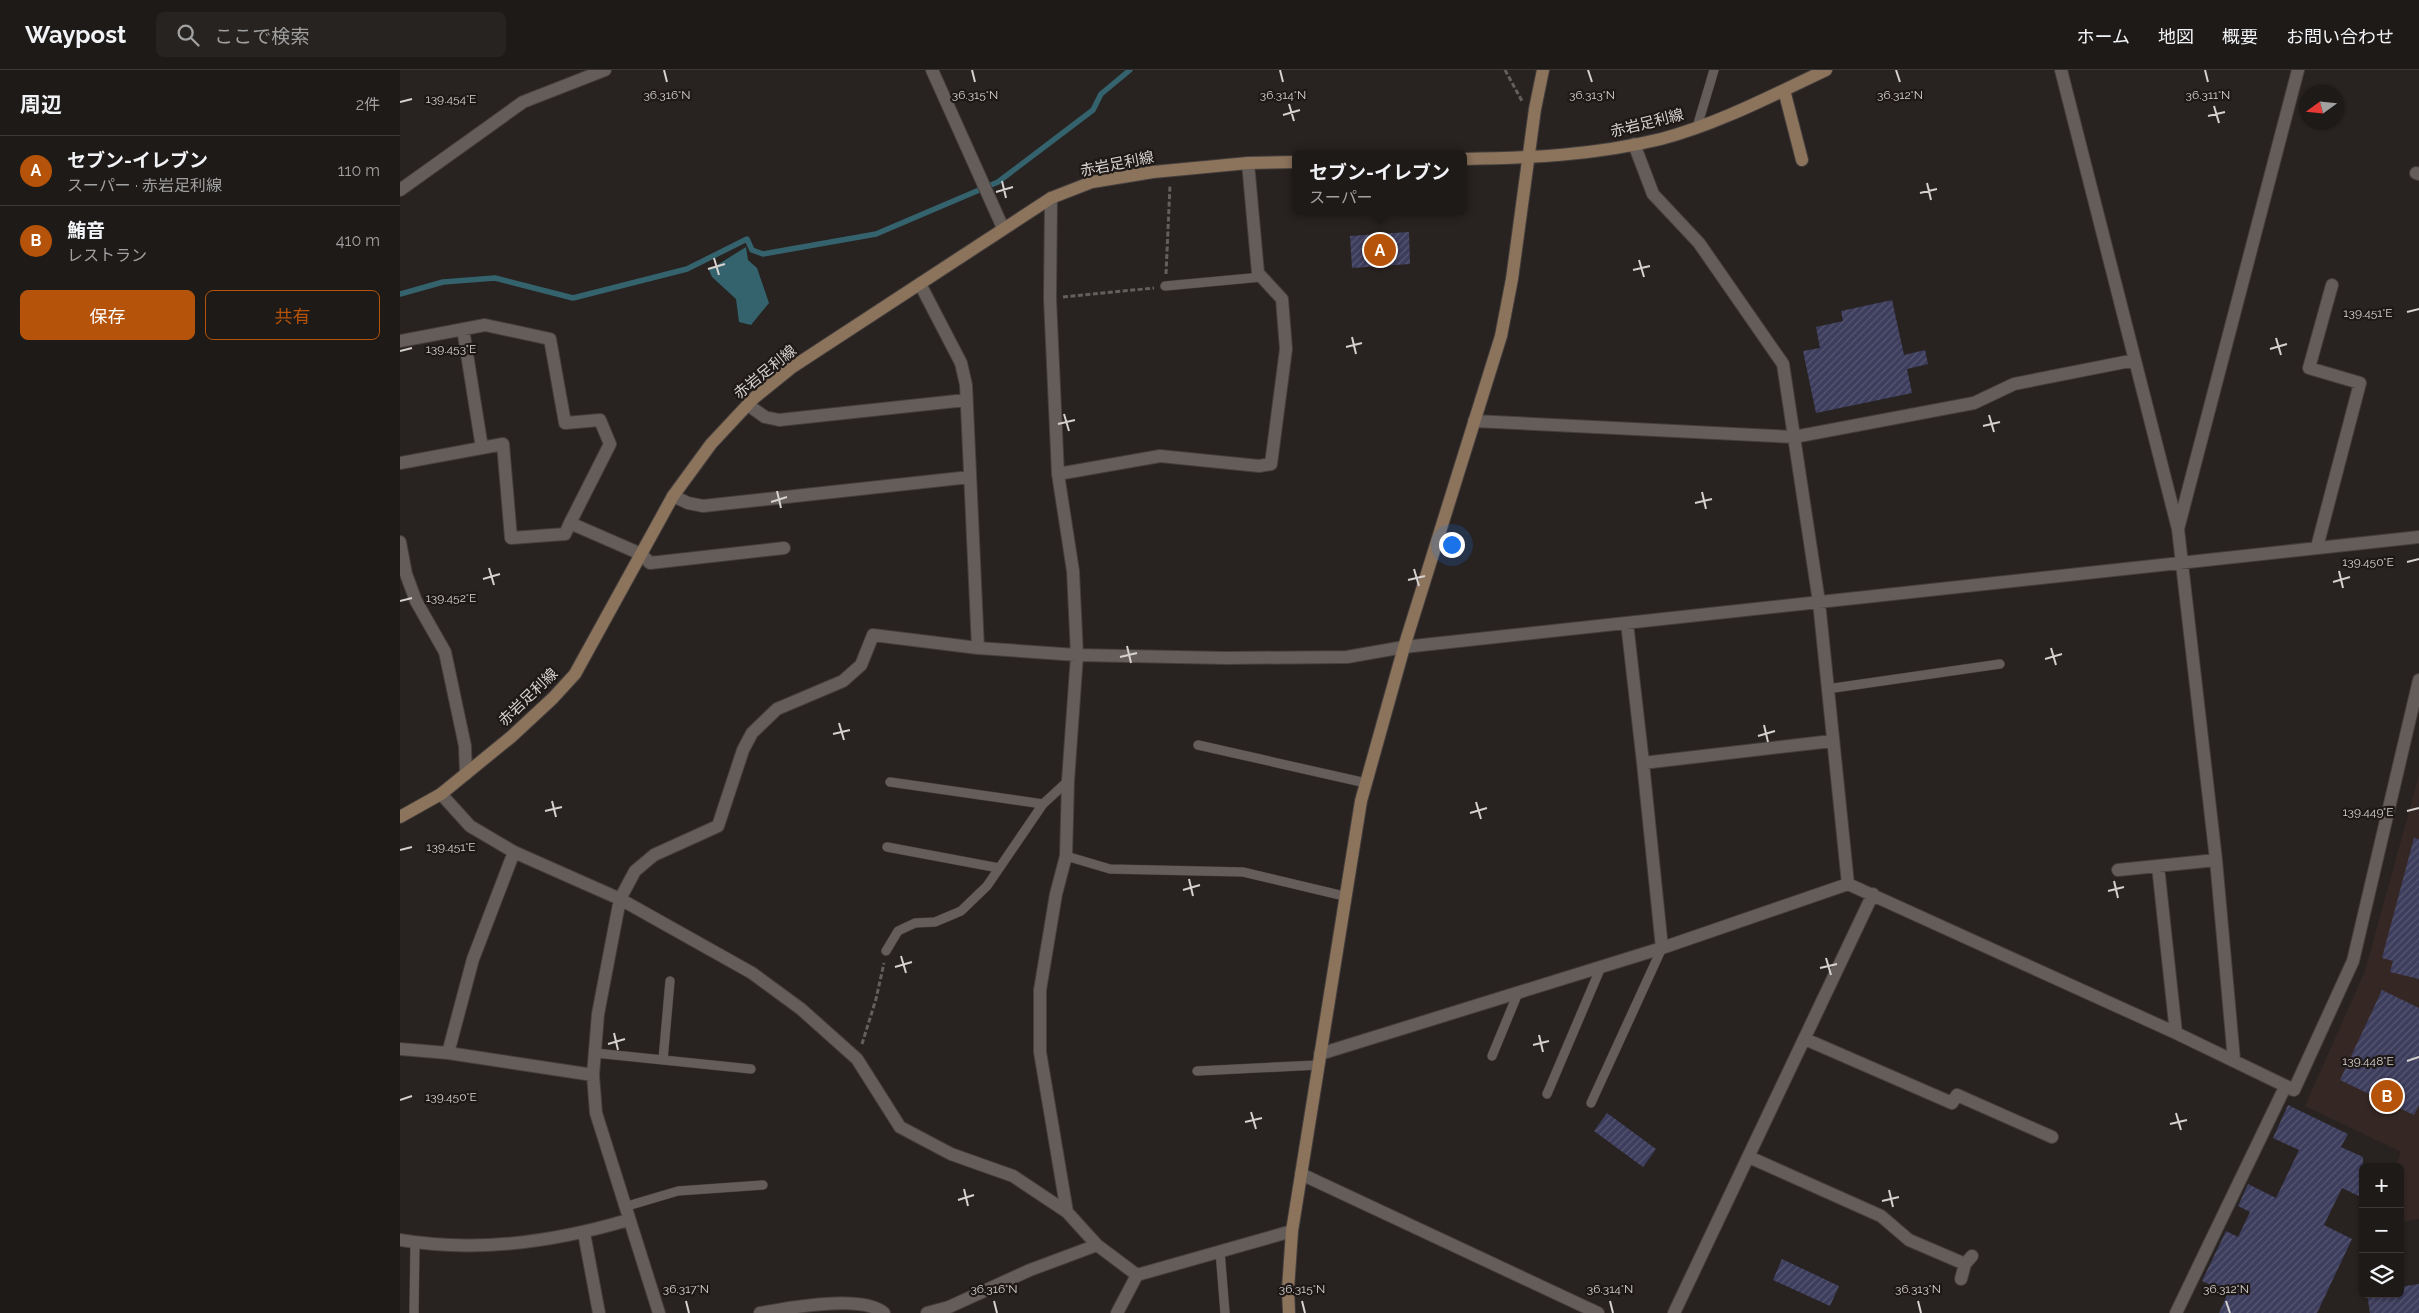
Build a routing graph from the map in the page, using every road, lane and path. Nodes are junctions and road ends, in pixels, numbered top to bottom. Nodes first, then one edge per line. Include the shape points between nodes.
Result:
1 (605, 70) edge
2 (932, 70) edge
3 (1505, 70) edge
4 (1543, 70) edge
5 (1714, 70) edge
6 (1826, 70) edge
7 (2061, 70) edge
8 (2298, 70) edge
9 (1784, 90) junction
10 (1535, 110) junction
11 (1697, 127) junction
12 (1634, 144) junction
13 (1529, 158) junction
14 (1467, 159) edge
15 (1802, 160) dead end
16 (1292, 162) edge
17 (1248, 163) junction
18 (1171, 170) junction
19 (400, 190) edge
20 (1051, 198) junction
21 (1003, 228) junction
22 (1262, 277) junction
23 (920, 284) junction
24 (2332, 285) dead end
25 (1165, 286) junction
26 (1050, 299) junction
27 (463, 329) junction
28 (400, 340) edge
29 (2135, 360) junction
30 (966, 400) junction
31 (748, 405) junction
32 (1474, 421) junction
33 (1794, 437) junction
34 (482, 448) junction
35 (400, 463) edge
36 (1058, 474) junction
37 (970, 477) junction
38 (673, 496) junction
39 (570, 524) junction
40 (2178, 529) junction
41 (2419, 537) edge
42 (400, 542) edge
43 (2317, 547) junction
44 (784, 548) dead end
45 (641, 554) junction
46 (2181, 562) junction
47 (1819, 602) junction
48 (1627, 623) junction
49 (978, 648) junction
50 (1404, 648) junction
51 (1077, 655) junction
52 (2000, 664) dead end
53 (2419, 680) edge
54 (1827, 689) junction
55 (2413, 735) edge
56 (1832, 741) junction
57 (1198, 745) dead end
58 (1643, 763) junction
59 (466, 774) junction
60 (890, 782) dead end
61 (1068, 782) junction
62 (1366, 783) junction
63 (441, 794) junction
64 (1043, 804) junction
65 (400, 817) edge
66 (887, 847) dead end
67 (514, 852) junction
68 (1066, 856) junction
69 (2216, 860) junction
70 (2158, 866) junction
71 (999, 868) junction
72 (2118, 870) dead end
73 (1848, 884) junction
74 (1873, 894) junction
75 (1344, 896) junction
76 (620, 899) junction
77 (1662, 948) junction
78 (886, 951) joint
79 (1601, 967) junction
80 (670, 981) dead end
81 (1518, 993) junction
82 (2176, 1033) junction
83 (1805, 1039) junction
84 (400, 1049) edge
85 (448, 1053) junction
86 (595, 1053) junction
87 (1492, 1056) dead end
88 (857, 1059) junction
89 (1319, 1059) junction
90 (663, 1060) junction
91 (2234, 1060) junction
92 (751, 1069) dead end
93 (1197, 1071) dead end
94 (593, 1075) junction
95 (2285, 1086) junction
96 (1547, 1094) dead end
97 (1591, 1103) dead end
98 (2052, 1137) dead end
99 (1749, 1157) junction
100 (1301, 1174) junction
101 (762, 1185) dead end
102 (624, 1206) junction
103 (1067, 1212) junction
104 (628, 1220) junction
105 (1292, 1231) junction
106 (584, 1233) junction
107 (400, 1240) edge
108 (415, 1242) junction
109 (1098, 1245) junction
110 (1220, 1251) junction
111 (1137, 1274) junction
112 (1961, 1278) dead end
113 (778, 1311) edge
114 (414, 1313) edge
115 (599, 1313) edge
116 (659, 1313) edge
117 (760, 1313) edge
118 (884, 1313) edge
119 (927, 1313) edge
120 (1117, 1313) edge
121 (1225, 1313) edge
122 (1289, 1313) edge
123 (1598, 1313) edge
124 (1674, 1313) edge
125 (2176, 1313) edge

1 - 19 street via 523,102
2 - 21 street
3 - 10 path via 1519,98
4 - 10 main road
5 - 11 lane
6 - 9 main road, 赤岩足利線
7 - 29 street
8 - 40 street
9 - 11 main road, 赤岩足利線
9 - 15 main road
10 - 13 main road
11 - 12 main road, 赤岩足利線
12 - 13 main road, 赤岩足利線 via 1577,155
12 - 33 street via 1653,194 1699,243 1783,364
13 - 14 main road, 赤岩足利線
13 - 32 main road via 1501,336
16 - 17 main road, 赤岩足利線
17 - 18 main road, 赤岩足利線
17 - 22 street via 1258,273
18 - 20 main road, 赤岩足利線 via 1092,182
18 - 25 path
20 - 21 main road, 赤岩足利線
20 - 26 street
21 - 23 main road, 赤岩足利線
22 - 25 lane
22 - 36 street via 1282,299 1286,349 1271,464 1259,466 1160,456
23 - 30 street via 961,363
23 - 31 main road, 赤岩足利線 via 792,368
24 - 43 street via 2309,368 2360,383
25 - 26 path
26 - 36 street
27 - 28 street
27 - 34 street
27 - 39 street via 485,325 550,339 565,423 600,420 610,444
29 - 33 street via 2014,384 1974,403
29 - 40 street
30 - 31 street via 779,420 765,417
30 - 37 street
31 - 38 main road, 赤岩足利線 via 712,444
32 - 33 street
32 - 50 main road
33 - 47 street
34 - 35 street
34 - 39 street via 504,444 511,538 565,534
36 - 51 street via 1073,571
37 - 38 street via 703,506
37 - 49 street
38 - 45 main road, 赤岩足利線
39 - 45 street
40 - 46 street
41 - 43 street
42 - 59 street via 406,574 416,601 445,652 465,746
43 - 46 street
44 - 45 street via 650,563
45 - 59 main road, 赤岩足利線 via 575,674 553,698
46 - 47 street
46 - 69 street
47 - 48 street
47 - 54 street
48 - 50 street
48 - 58 street
49 - 51 street
49 - 76 street via 873,635 861,665 843,681 777,709 752,733 743,750 718,826 654,855 635,871
50 - 51 street via 1347,657
50 - 62 main road
51 - 61 street
52 - 54 lane
53 - 55 street
54 - 56 street
55 - 95 street via 2353,961 2294,1090
56 - 58 street
56 - 73 street
57 - 62 lane
58 - 77 street
59 - 63 main road, 赤岩足利線
60 - 64 lane
61 - 64 lane
61 - 68 street
62 - 75 main road
63 - 65 main road, 赤岩足利線
63 - 67 street via 470,826
64 - 71 lane
66 - 71 lane
67 - 76 street
67 - 85 street via 473,959
68 - 75 lane via 1110,869 1243,872
68 - 103 street via 1056,894 1040,990 1040,1052
69 - 70 street
69 - 91 street
70 - 72 street
70 - 82 street
71 - 78 lane via 987,886 962,911 935,922 915,923 898,931
73 - 74 street
73 - 77 street
74 - 82 street
74 - 83 street
75 - 89 main road
76 - 86 street via 598,1014
76 - 88 street via 752,973 801,1009
77 - 79 street
77 - 97 lane
78 - 88 path via 876,999
79 - 81 street
79 - 96 lane
80 - 90 lane
81 - 87 lane
81 - 89 street
82 - 91 street
83 - 98 street via 1952,1103 1958,1095
83 - 99 street
84 - 85 street
85 - 94 street
86 - 90 lane
86 - 94 street
88 - 103 street via 900,1127 951,1154 1013,1176
89 - 93 lane
89 - 100 main road
90 - 92 lane
91 - 95 street
94 - 102 street via 596,1114
95 - 125 street
99 - 112 street via 1881,1216 1909,1240 1969,1260
99 - 124 street
100 - 105 main road
100 - 123 street
101 - 102 lane via 678,1191
102 - 104 street
103 - 109 street
104 - 106 street
104 - 116 street
105 - 110 street
105 - 122 main road
106 - 108 street via 494,1245
106 - 115 street
107 - 108 street
108 - 114 lane
109 - 111 street
109 - 119 street via 1030,1270 949,1307
110 - 111 street
110 - 121 lane
111 - 120 street
113 - 117 street
113 - 118 street via 795,1306 859,1303

